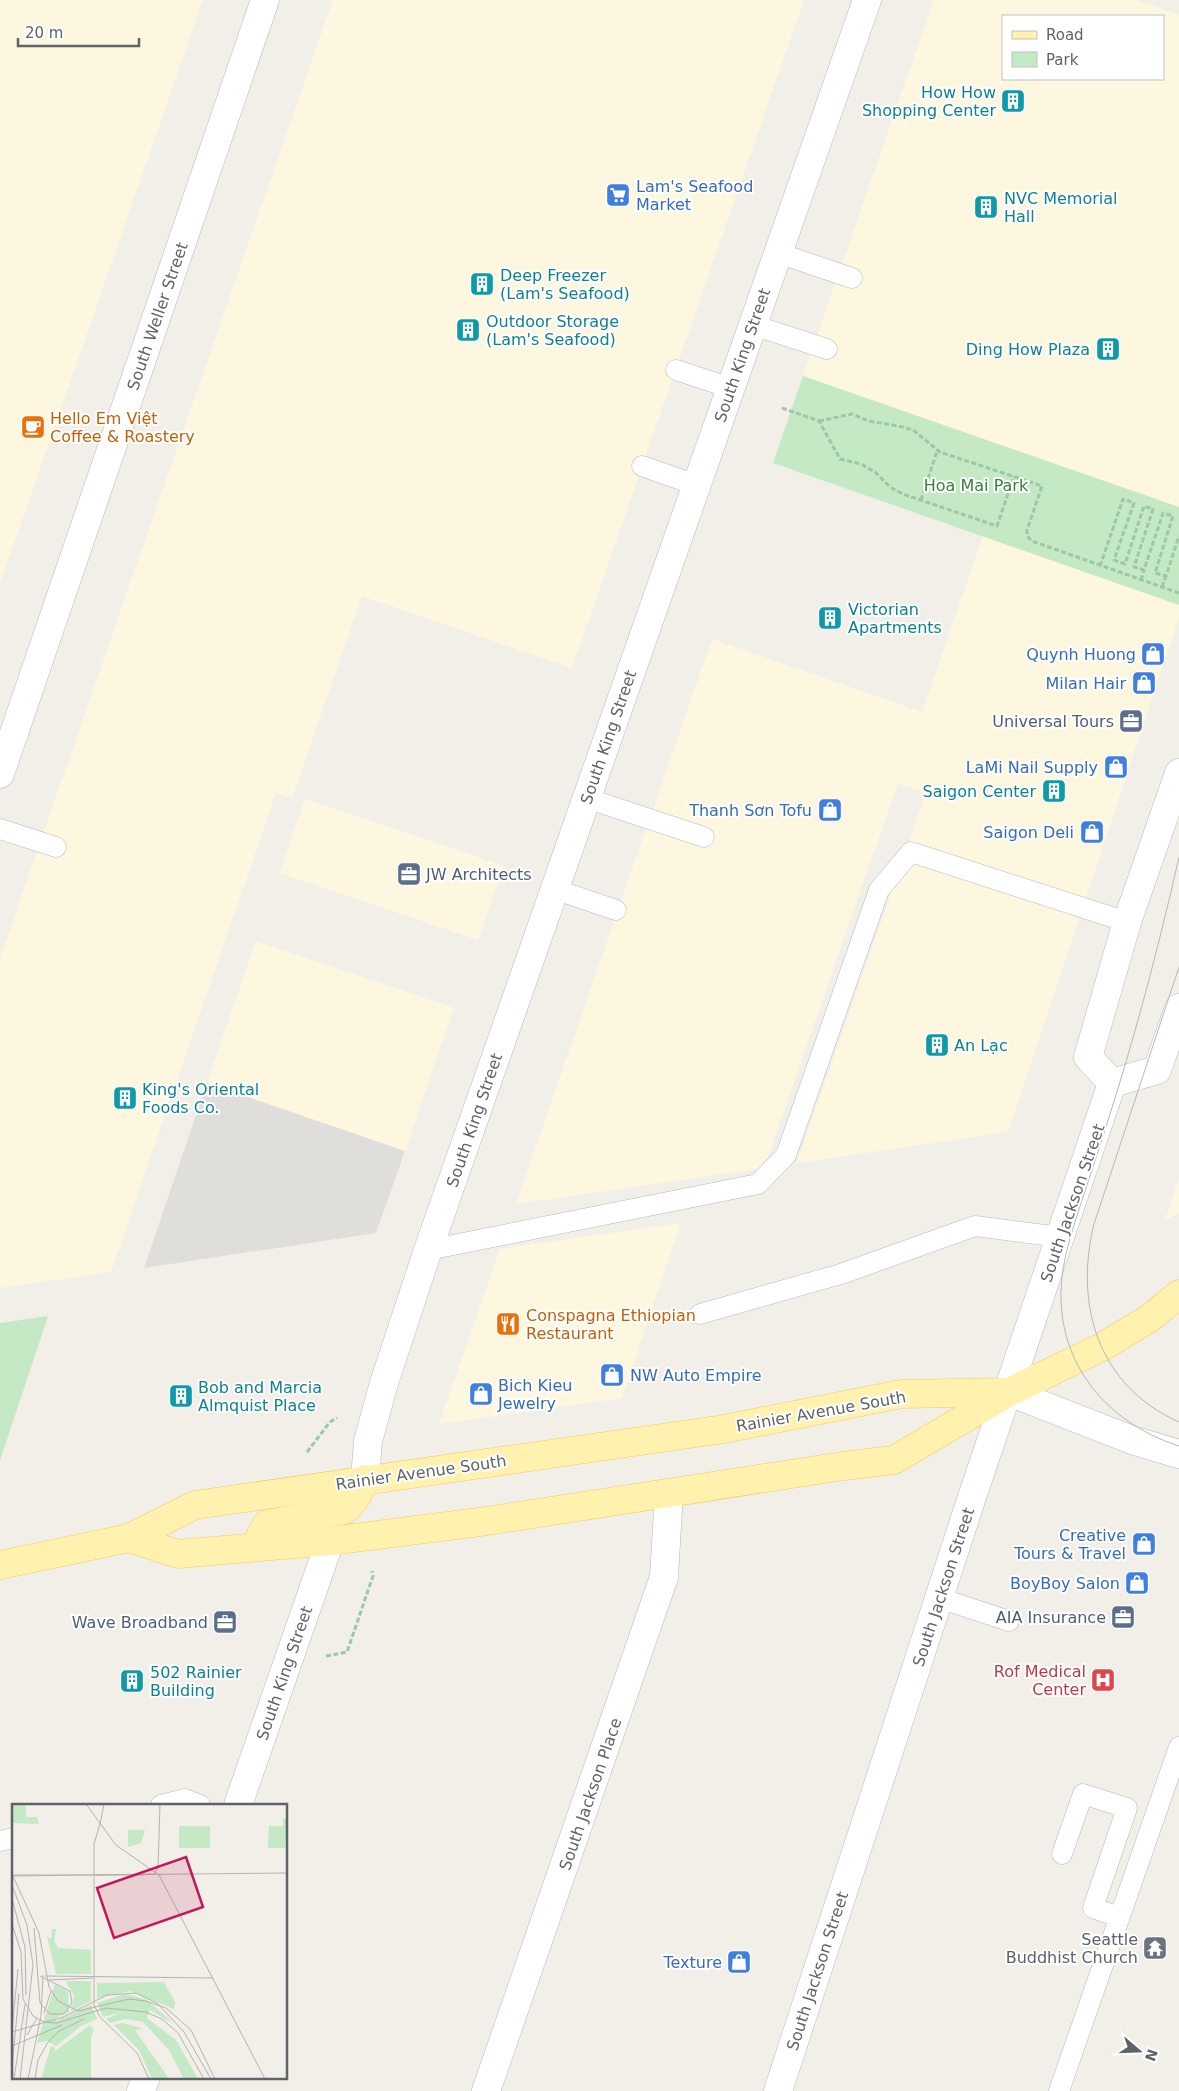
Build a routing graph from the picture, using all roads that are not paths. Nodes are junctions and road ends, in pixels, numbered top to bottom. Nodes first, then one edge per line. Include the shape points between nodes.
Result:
1 (265, 0) edge
2 (867, 0) edge
3 (778, 253) junction
4 (852, 278) dead end
5 (753, 325) junction
6 (827, 349) dead end
7 (676, 370) dead end
8 (731, 388) junction
9 (642, 466) dead end
10 (696, 485) junction
11 (1179, 773) edge
12 (0, 774) edge
13 (586, 798) junction
14 (0, 829) edge
15 (704, 837) dead end
16 (56, 847) dead end
17 (554, 889) junction
18 (616, 910) dead end
19 (1127, 922) junction
20 (1179, 1008) edge
21 (1112, 1083) junction
22 (1060, 1237) junction
23 (428, 1250) junction
24 (1179, 1294) edge
25 (700, 1314) dead end
26 (1009, 1392) junction
27 (1179, 1454) edge
28 (365, 1479) junction
29 (669, 1493) junction
30 (129, 1538) junction
31 (330, 1541) junction
32 (254, 1547) junction
33 (0, 1565) edge
34 (939, 1598) junction
35 (1009, 1621) dead end
36 (1179, 1747) edge
37 (164, 1804) edge
38 (198, 1804) edge
39 (238, 1804) edge
40 (1062, 1854) dead end
41 (1119, 1917) junction
42 (146, 2078) edge
43 (142, 2091) edge
44 (486, 2091) edge
45 (778, 2091) edge
46 (1058, 2091) edge

1 - 12 street, South Weller Street
2 - 3 street, South King Street
3 - 4 lane
3 - 5 street, South King Street
5 - 6 lane
5 - 8 street, South King Street
7 - 8 lane
8 - 10 street, South King Street
9 - 10 lane
10 - 13 street, South King Street
11 - 19 street
13 - 15 lane
13 - 17 street, South King Street
14 - 16 lane
17 - 18 lane
17 - 23 street, South King Street
19 - 21 street via 1088,1057
19 - 23 lane via 911,852 879,890 786,1155 758,1184
20 - 21 street via 1157,1070
21 - 22 street, South Jackson Street
22 - 25 lane via 975,1226 841,1274
22 - 26 street, South Jackson Street
23 - 28 street, South King Street via 368,1441
24 - 26 main road via 1150,1318 1102,1347
26 - 27 street via 1132,1440
26 - 28 main road, Rainier Avenue South via 900,1394 724,1428 466,1468
26 - 29 main road, Rainier Avenue South via 894,1460
26 - 34 street, South Jackson Street
28 - 30 main road, Rainier Avenue South via 195,1505
28 - 32 main road via 345,1510 267,1524
29 - 31 main road, Rainier Avenue South
29 - 44 street, South Jackson Place via 664,1578
30 - 32 main road, Rainier Avenue South via 178,1554
30 - 33 main road, Rainier Avenue South
31 - 32 main road, Rainier Avenue South
31 - 39 street, South King Street
34 - 35 lane
34 - 45 street, South Jackson Street
36 - 41 lane
37 - 38 lane via 185,1799
40 - 41 lane via 1083,1794 1127,1808 1093,1908
41 - 46 lane
42 - 43 street

